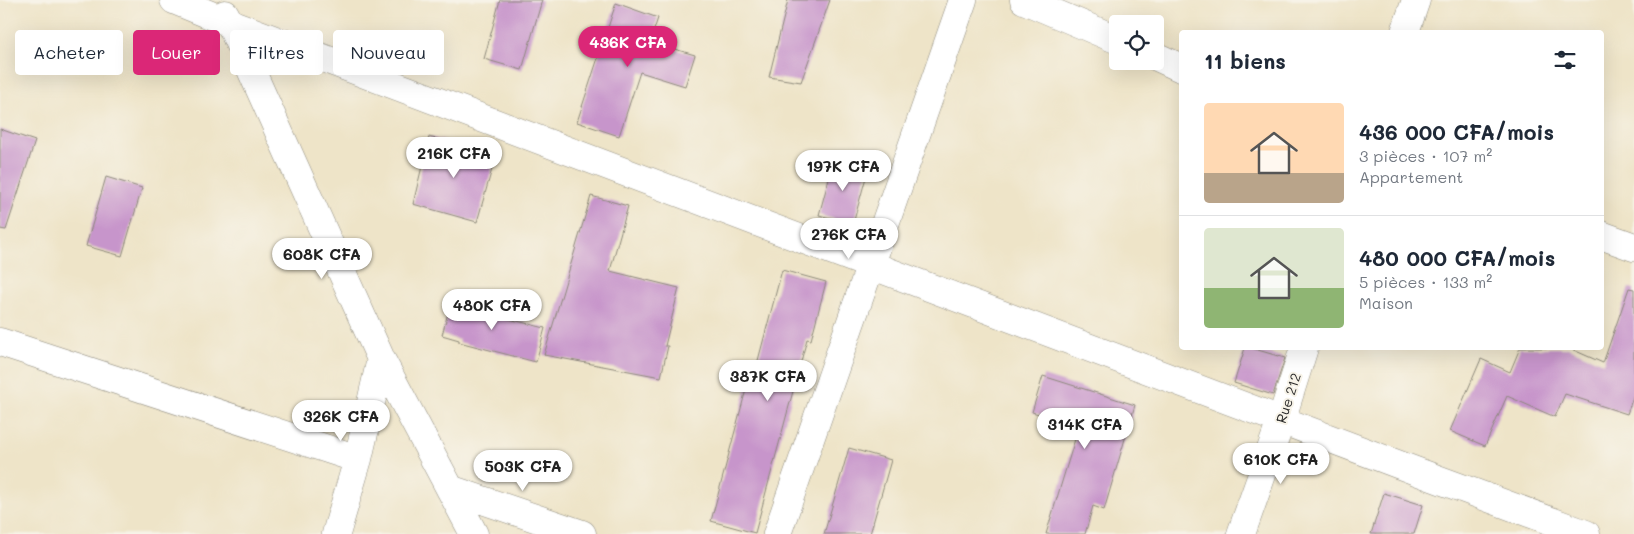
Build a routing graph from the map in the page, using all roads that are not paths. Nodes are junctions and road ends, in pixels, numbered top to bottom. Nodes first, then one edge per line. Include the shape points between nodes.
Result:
1 (174, 0) edge
2 (216, 0) edge
3 (963, 0) edge
4 (1024, 0) edge
5 (1416, 0) edge
6 (230, 23) junction
7 (1406, 30) edge
8 (1109, 36) edge
9 (1164, 60) edge
10 (1179, 67) edge
11 (1604, 235) edge
12 (1634, 247) edge
13 (870, 266) junction
14 (0, 342) edge
15 (1303, 350) edge
16 (381, 359) junction
17 (1280, 421) junction
18 (358, 459) junction
19 (450, 489) junction
20 (336, 534) edge
21 (474, 534) edge
22 (582, 534) edge
23 (777, 534) edge
24 (1241, 534) edge
25 (1586, 534) edge

1 - 6 street
2 - 6 street
3 - 13 street
4 - 8 street
5 - 7 street
6 - 13 street
6 - 16 street
9 - 10 street
11 - 12 street
13 - 17 street
13 - 23 street
14 - 18 street
15 - 17 street, Rue 212
16 - 18 street
16 - 19 street
17 - 24 street, Rue 212
17 - 25 street
18 - 20 street
19 - 21 street
19 - 22 street

